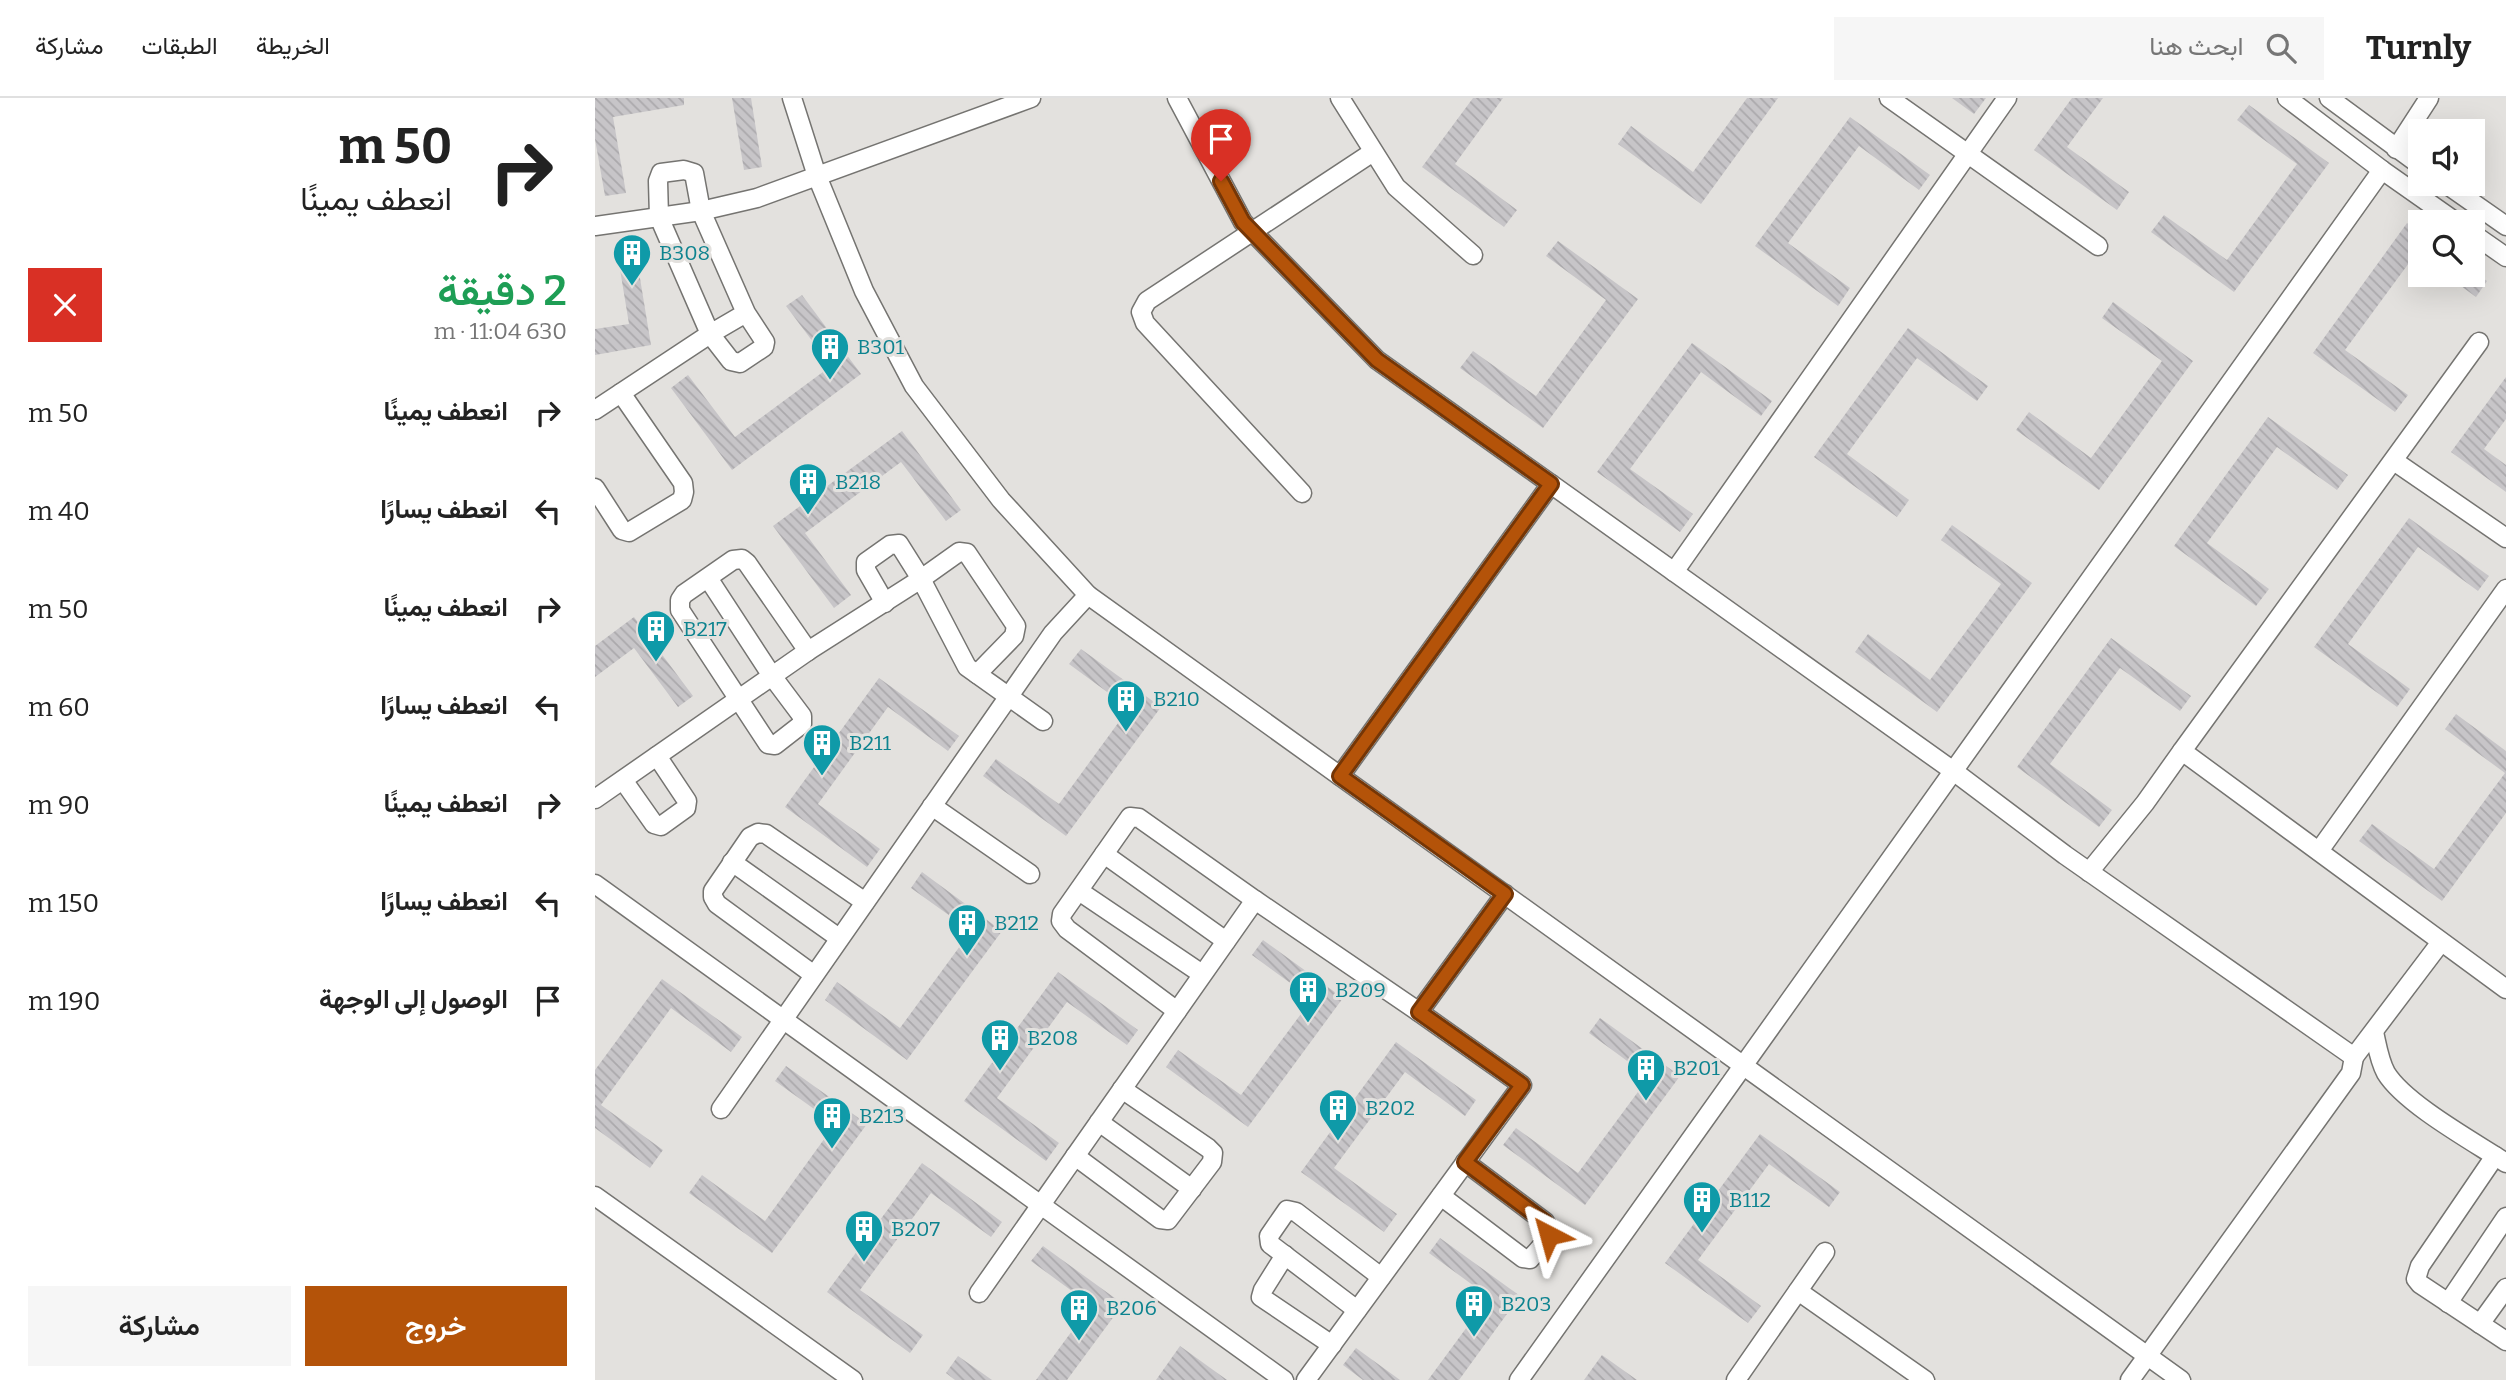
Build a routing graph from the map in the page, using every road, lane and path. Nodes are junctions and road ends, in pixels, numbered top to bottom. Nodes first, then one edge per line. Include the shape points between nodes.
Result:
1 (792, 98) edge
2 (1031, 98) edge
3 (1177, 98) edge
4 (1340, 98) edge
5 (1889, 98) edge
6 (2007, 98) edge
7 (2287, 98) edge
8 (2329, 98) edge
9 (2430, 98) edge
10 (2396, 149) junction
11 (1373, 152) junction
12 (1967, 155) junction
13 (2408, 157) edge
14 (2382, 170) junction
15 (817, 176) junction
16 (2464, 196) edge
17 (2439, 210) edge
18 (701, 211) junction
19 (659, 217) junction
20 (595, 226) edge
21 (2506, 226) edge
22 (1252, 231) junction
23 (2485, 242) edge
24 (2098, 246) dead end
25 (1473, 255) dead end
26 (2506, 257) edge
27 (745, 313) junction
28 (710, 334) junction
29 (2479, 342) dead end
30 (621, 393) junction
31 (595, 410) edge
32 (2394, 461) junction
33 (1551, 484) junction
34 (595, 488) edge
35 (1302, 492) dead end
36 (2506, 538) edge
37 (1674, 572) junction
38 (708, 578) junction
39 (921, 579) junction
40 (2506, 589) edge
41 (1088, 595) junction
42 (885, 603) junction
43 (808, 651) junction
44 (977, 674) junction
45 (772, 676) junction
46 (1009, 696) junction
47 (739, 700) junction
48 (1043, 721) dead end
49 (2182, 751) junction
50 (657, 756) junction
51 (1952, 770) junction
52 (1340, 776) junction
53 (623, 780) junction
54 (595, 799) edge
55 (932, 806) junction
56 (2319, 852) junction
57 (1104, 854) junction
58 (733, 862) junction
59 (2089, 872) junction
60 (1030, 874) dead end
61 (595, 884) edge
62 (1079, 891) junction
63 (1505, 894) junction
64 (1255, 900) junction
65 (865, 902) junction
66 (839, 938) junction
67 (1226, 940) junction
68 (2441, 942) junction
69 (1202, 974) junction
70 (814, 975) junction
71 (2506, 989) edge
72 (1177, 1011) junction
73 (1419, 1012) junction
74 (783, 1019) junction
75 (2374, 1032) junction
76 (2354, 1057) junction
77 (1742, 1065) junction
78 (1122, 1090) junction
79 (720, 1109) dead end
80 (1099, 1122) junction
81 (1075, 1156) junction
82 (2501, 1160) edge
83 (1465, 1162) junction
84 (1192, 1189) junction
85 (595, 1196) edge
86 (1441, 1196) junction
87 (1041, 1205) junction
88 (2506, 1217) edge
89 (1825, 1252) dead end
90 (1285, 1255) junction
91 (1381, 1277) junction
92 (2506, 1288) edge
93 (1798, 1291) junction
94 (979, 1293) dead end
95 (2448, 1303) junction
96 (1357, 1310) junction
97 (2480, 1324) junction
98 (2506, 1341) edge
99 (1332, 1345) junction
100 (2147, 1356) junction
101 (853, 1380) edge
102 (1285, 1380) edge
103 (1306, 1380) edge
104 (1519, 1380) edge
105 (1736, 1380) edge
106 (1925, 1380) edge
107 (2130, 1380) edge
108 (2181, 1380) edge

1 - 15 street
2 - 15 street
3 - 22 street
4 - 11 street
5 - 12 street
6 - 12 street
7 - 14 street
8 - 10 street
9 - 10 street
10 - 13 street
11 - 22 street
11 - 25 street via 1396,187
12 - 24 street
12 - 37 street
14 - 17 street
14 - 51 street
15 - 18 street via 757,198
15 - 41 street via 865,290 914,386 1001,500
16 - 21 street
18 - 19 street
18 - 19 street via 694,173 661,173
18 - 27 street
19 - 20 street
19 - 28 street
22 - 33 street via 1377,360
22 - 35 street via 1147,302 1141,312 1145,323
23 - 26 street
27 - 28 street
27 - 28 street via 765,342 740,363 731,361
28 - 30 street
29 - 32 street
30 - 31 street
30 - 34 street via 683,483 682,500 629,532 622,530
32 - 36 street
32 - 49 street
33 - 37 street
33 - 52 street
37 - 51 street
38 - 43 street via 733,560 742,559
38 - 45 street
38 - 47 street via 684,594 680,610
39 - 42 street
39 - 42 street via 899,544 890,545 866,562
39 - 44 street via 967,667
39 - 44 street via 959,552 967,553 1016,626 1014,636
40 - 56 street
41 - 46 street via 1053,633
41 - 52 street
42 - 43 street
43 - 45 street
44 - 46 street
45 - 47 street
45 - 47 street via 802,716 802,724 775,745 768,744
46 - 48 street
46 - 55 street
47 - 50 street
49 - 56 street
49 - 59 street
50 - 53 street
50 - 53 street via 687,801 686,808 661,826 654,824
51 - 59 street
51 - 77 street
52 - 63 street
53 - 54 street
55 - 60 street
55 - 65 street
56 - 68 street
57 - 62 street
57 - 64 street via 1130,817 1139,818
57 - 67 street
58 - 65 street via 750,837 766,834
58 - 66 street
58 - 70 street via 713,891 717,904
59 - 76 street
61 - 74 street
62 - 69 street
62 - 72 street via 1062,914 1067,929
63 - 73 street
63 - 77 street
64 - 67 street
64 - 73 street
65 - 66 street
66 - 70 street
67 - 69 street
68 - 71 street
68 - 75 street
69 - 72 street
70 - 74 street
72 - 78 street
73 - 83 street via 1522,1085
74 - 79 street
74 - 87 street
75 - 76 street
75 - 82 street via 2386,1073 2406,1097
76 - 100 street via 2351,1073
77 - 100 street
77 - 104 street
78 - 80 street
78 - 84 street via 1213,1153 1212,1162
80 - 81 street
80 - 84 street
81 - 84 street via 1160,1219 1168,1220
81 - 87 street
82 - 95 street via 2417,1273 2420,1284
83 - 86 street
83 - 86 street via 1545,1222 1549,1235 1530,1259 1523,1258
85 - 101 street
86 - 91 street
87 - 94 street
87 - 102 street
88 - 95 street
89 - 93 street
90 - 91 street via 1270,1244 1269,1236 1287,1210 1296,1212
90 - 96 street
90 - 99 street via 1261,1297
91 - 96 street
92 - 97 street
93 - 105 street
93 - 106 street
95 - 97 street
96 - 99 street
97 - 98 street
99 - 103 street
100 - 107 street
100 - 108 street

